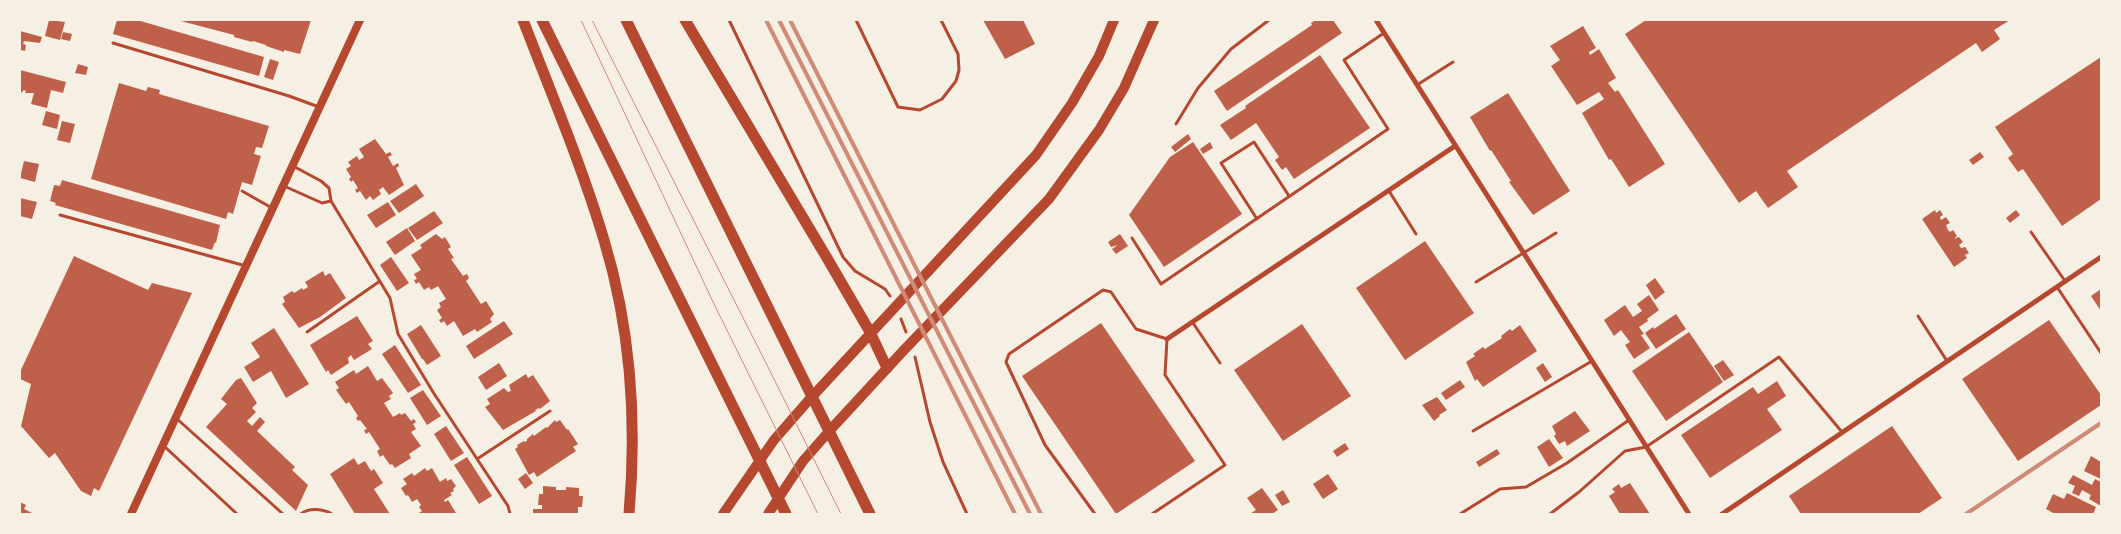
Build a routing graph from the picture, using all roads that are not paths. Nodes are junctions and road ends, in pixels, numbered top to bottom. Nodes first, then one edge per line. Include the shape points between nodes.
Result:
1 (360, 20) edge
2 (523, 20) edge
3 (542, 20) edge
4 (626, 20) edge
5 (685, 20) edge
6 (856, 20) edge
7 (941, 20) edge
8 (1114, 20) edge
9 (1154, 20) edge
10 (1269, 20) edge
11 (1376, 20) edge
12 (1384, 33) junction
13 (113, 43) dead end
14 (1453, 62) dead end
15 (1416, 85) junction
16 (319, 108) junction
17 (1176, 124) dead end
18 (1455, 146) junction
19 (293, 166) junction
20 (284, 186) junction
21 (242, 191) dead end
22 (1389, 191) junction
23 (1289, 196) junction
24 (331, 201) junction
25 (273, 208) junction
26 (60, 215) dead end
27 (1256, 219) junction
28 (2030, 232) dead end
29 (1556, 233) dead end
30 (1416, 234) dead end
31 (1132, 238) dead end
32 (1524, 254) junction
33 (2101, 257) edge
34 (246, 266) junction
35 (380, 281) junction
36 (2065, 281) junction
37 (1476, 282) dead end
38 (2057, 287) junction
39 (1918, 316) dead end
40 (1193, 323) junction
41 (307, 332) dead end
42 (870, 332) junction
43 (1167, 340) junction
44 (2101, 353) edge
45 (1592, 361) junction
46 (1947, 362) junction
47 (1220, 363) dead end
48 (888, 368) junction
49 (550, 411) dead end
50 (176, 417) junction
51 (1629, 420) junction
52 (1473, 431) dead end
53 (1842, 433) junction
54 (163, 446) junction
55 (1646, 447) junction
56 (477, 458) junction
57 (131, 514) edge
58 (237, 514) edge
59 (283, 514) edge
60 (301, 514) edge
61 (332, 514) edge
62 (510, 514) edge
63 (629, 514) edge
64 (723, 514) edge
65 (768, 514) edge
66 (786, 514) edge
67 (870, 514) edge
68 (1095, 514) edge
69 (1152, 514) edge
70 (1460, 514) edge
71 (1550, 514) edge
72 (1689, 514) edge
73 (1722, 514) edge

1 - 16 street
2 - 63 highway via 590,198 615,282 624,327 633,416
3 - 66 highway
4 - 67 highway
5 - 42 highway
6 - 7 lane via 898,107 920,110 942,99 960,70 958,54
8 - 42 main road via 1099,56 1076,96 1036,155
9 - 48 main road via 1124,88 1049,199 909,350
10 - 17 lane via 1231,49 1198,88
11 - 12 street
12 - 15 street
12 - 23 lane via 1344,60 1388,129
13 - 16 lane
14 - 15 lane
15 - 18 street
16 - 19 street
18 - 22 street
18 - 32 street
19 - 20 street
19 - 24 lane via 321,181 328,188
20 - 24 lane via 322,203
20 - 25 street
21 - 25 lane
22 - 30 lane
22 - 40 street
23 - 27 lane
23 - 27 lane via 1254,142 1221,163
24 - 35 lane
25 - 34 street
26 - 34 lane
27 - 31 lane via 1161,284
28 - 36 lane
29 - 32 lane
32 - 37 lane
32 - 45 street
33 - 36 street
34 - 50 street
35 - 41 lane
35 - 56 lane via 393,306 398,334
36 - 38 street
38 - 44 lane
38 - 46 street
39 - 46 lane
40 - 43 street
40 - 47 lane
42 - 48 highway
42 - 64 main road via 774,440
43 - 68 lane via 1136,329 1112,292 1102,290 1009,354 1006,362 1045,445
43 - 69 lane via 1165,375 1225,465
45 - 51 street
45 - 52 lane
46 - 53 street
48 - 65 main road via 803,461
49 - 56 lane
50 - 54 street
50 - 59 lane
51 - 55 street
51 - 70 lane via 1526,487 1500,489
53 - 55 lane via 1779,357
53 - 73 street
54 - 57 street
54 - 58 lane
55 - 71 lane via 1625,451
55 - 72 street
56 - 62 lane
60 - 61 lane via 310,510

